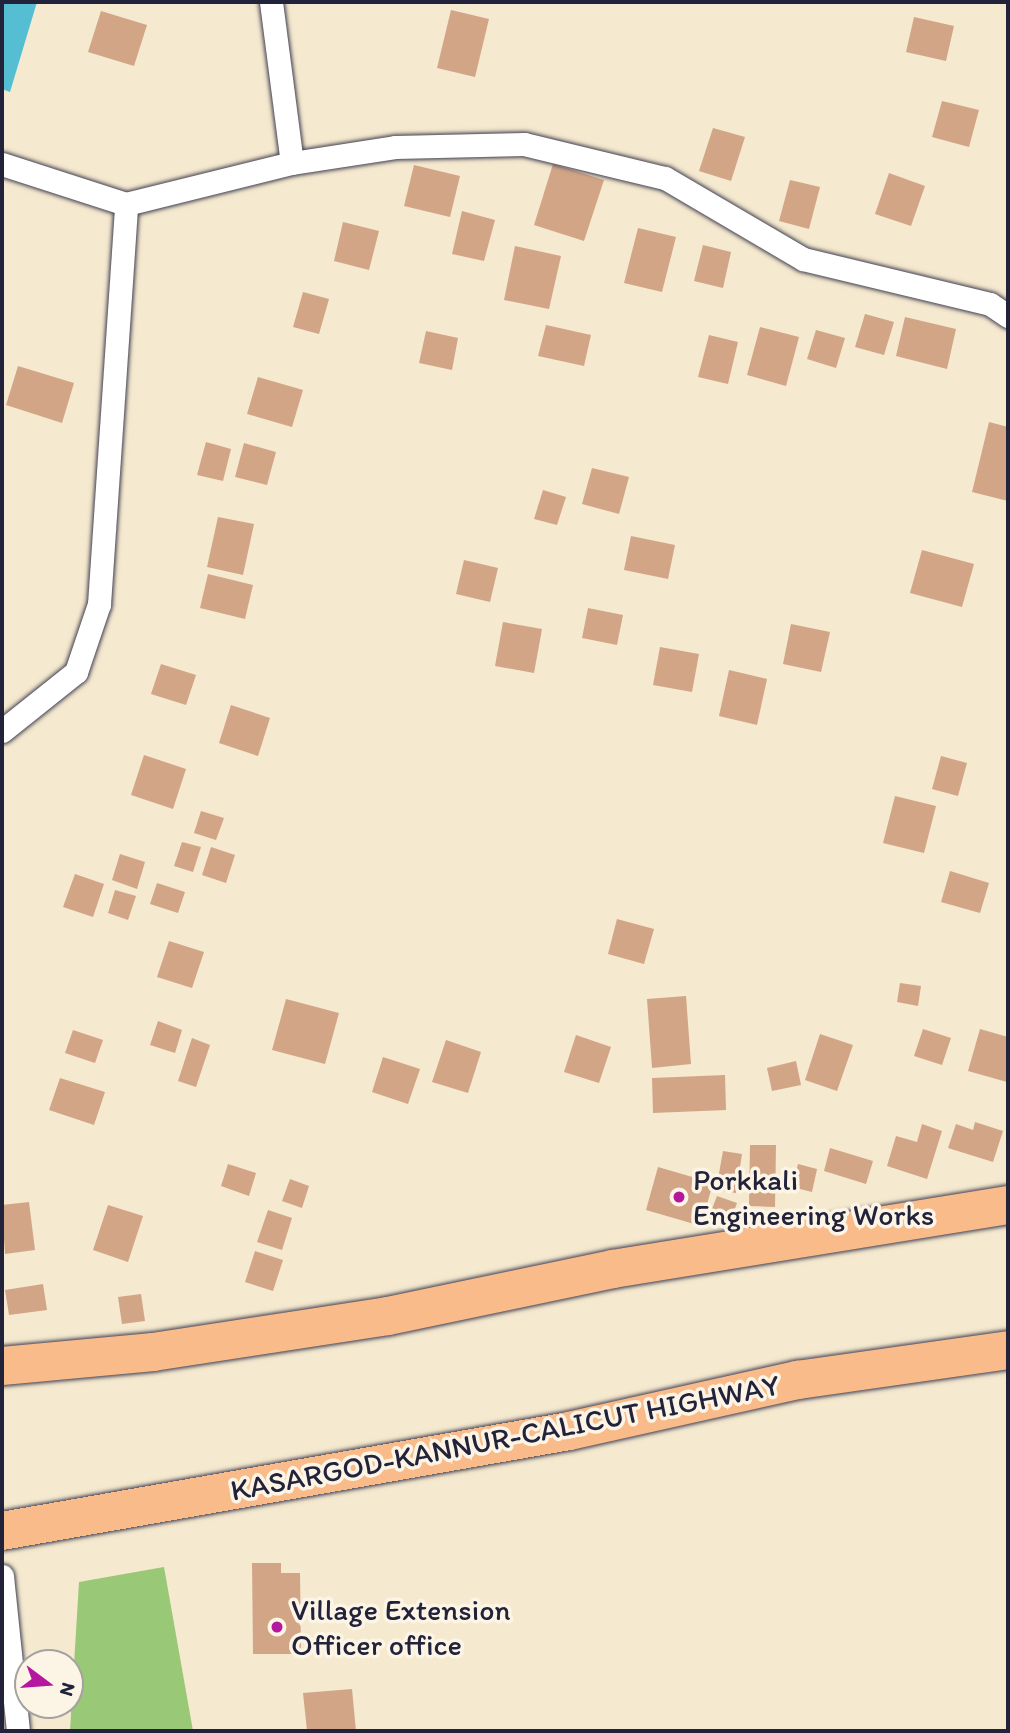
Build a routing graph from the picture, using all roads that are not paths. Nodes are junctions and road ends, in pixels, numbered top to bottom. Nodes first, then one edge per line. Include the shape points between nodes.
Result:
1 (271, 2) edge
2 (292, 163) junction
3 (2, 164) edge
4 (126, 204) junction
5 (1008, 316) edge
6 (2, 731) edge
7 (1008, 1206) edge
8 (1008, 1350) edge
9 (2, 1366) edge
10 (2, 1531) edge
11 (2, 1576) edge
12 (18, 1731) edge

1 - 2 street
2 - 4 street
2 - 5 street via 394,147 524,144 665,178 803,259 990,304
3 - 4 street
4 - 6 street via 99,604 76,672
7 - 9 highway via 627,1267 388,1316 153,1352
8 - 10 highway, KASARGOD-KANNUR-CALICUT HIGHWAY via 798,1380 569,1432
11 - 12 street

